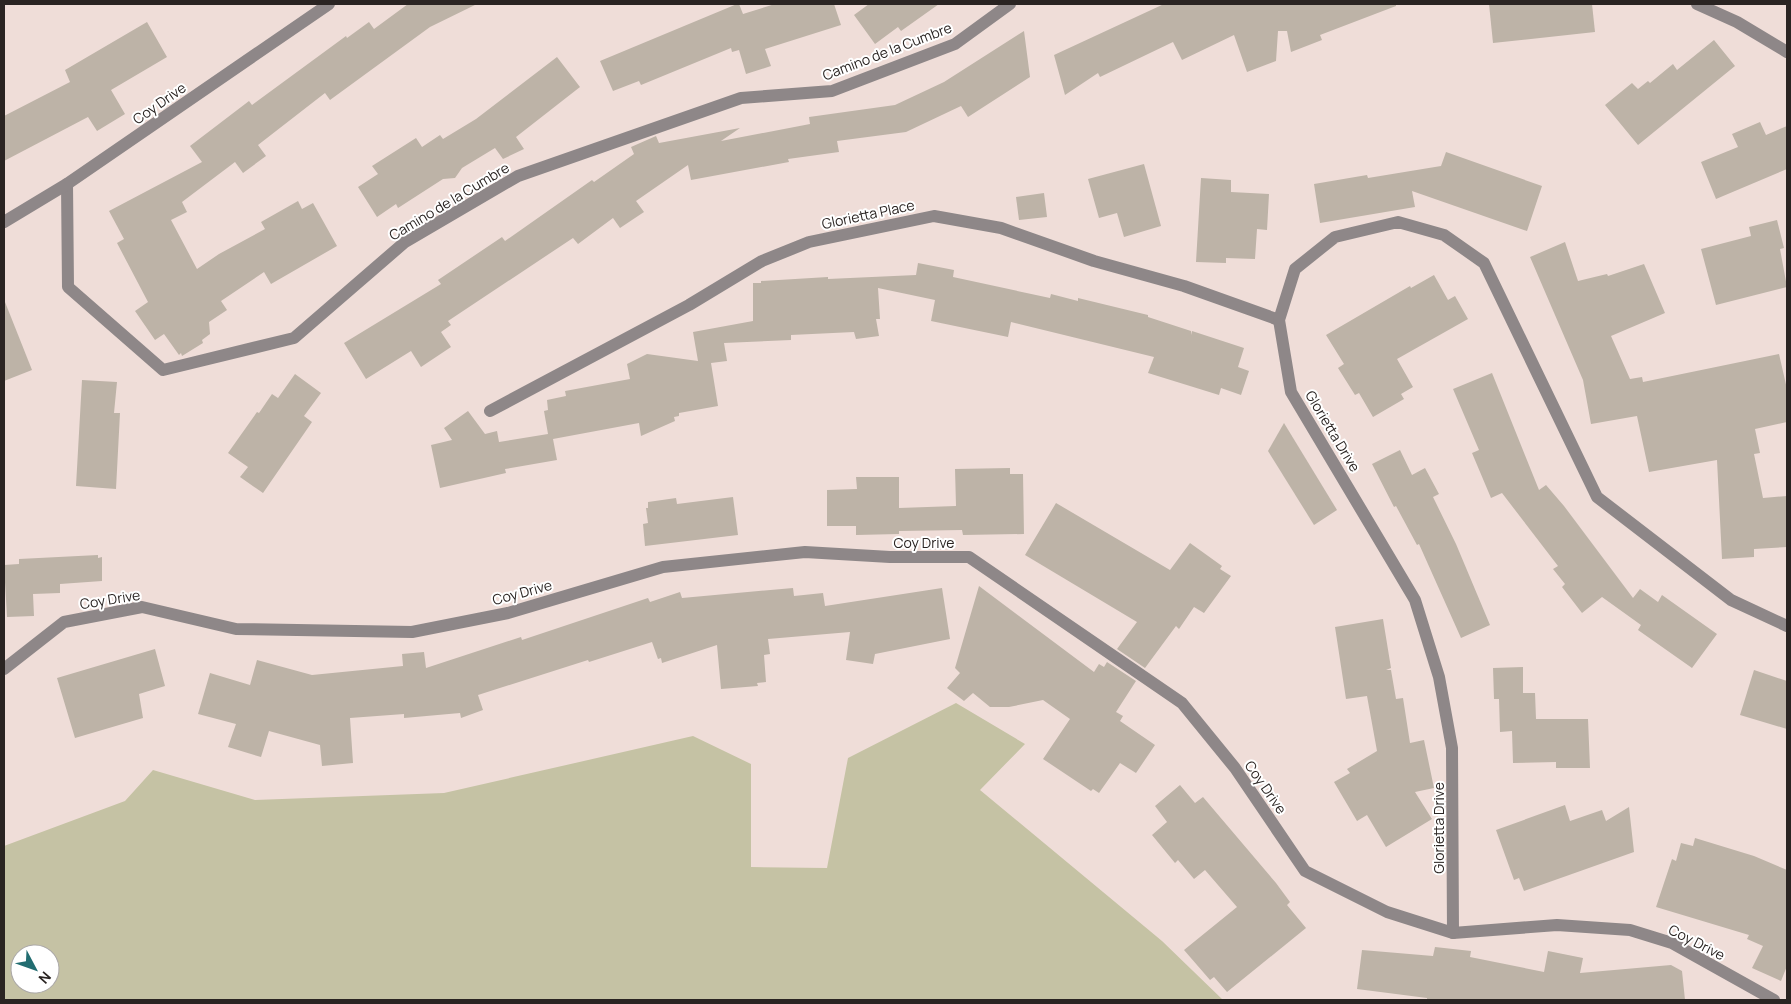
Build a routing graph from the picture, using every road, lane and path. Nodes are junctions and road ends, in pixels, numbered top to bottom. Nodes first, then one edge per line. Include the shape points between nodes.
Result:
1 (329, 4) edge
2 (1010, 4) edge
3 (1698, 4) edge
4 (1787, 52) edge
5 (67, 184) junction
6 (4, 222) edge
7 (1279, 320) junction
8 (490, 411) dead end
9 (1787, 626) edge
10 (4, 669) edge
11 (1453, 933) junction
12 (1774, 1000) edge

1 - 5 street, Coy Drive
2 - 5 street, Camino de la Cumbre via 955,44 832,91 741,98 518,176 405,242 294,338 163,370 68,287
3 - 4 street via 1737,22
5 - 6 street, Coy Drive
7 - 8 street, Glorietta Place via 1001,228 934,216 809,242 762,261 689,305
7 - 9 street, Glorietta Drive via 1295,270 1335,237 1398,222 1444,235 1484,262 1597,497 1731,600
7 - 11 street, Glorietta Drive via 1291,392 1415,600 1439,677 1452,748
10 - 11 street, Coy Drive via 64,622 142,607 236,629 412,632 508,613 663,568 805,552 969,557 1182,703 1235,768 1305,870 1387,912
11 - 12 street, Coy Drive via 1557,926 1630,930 1672,943

